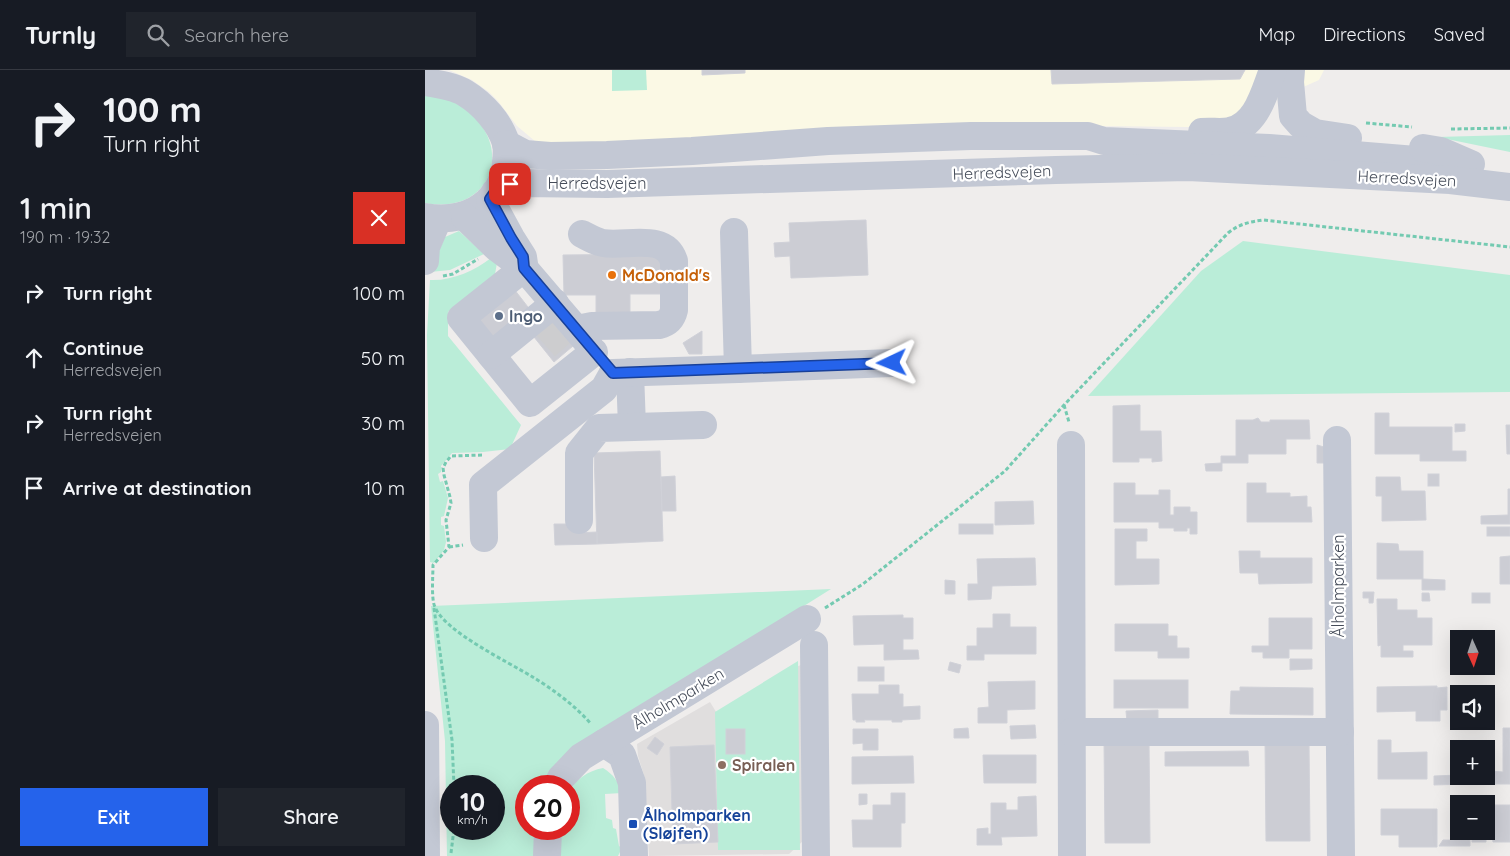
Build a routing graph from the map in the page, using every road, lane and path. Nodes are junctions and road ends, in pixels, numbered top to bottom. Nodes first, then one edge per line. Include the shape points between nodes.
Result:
1 (433, 70) edge
2 (1274, 70) edge
3 (1291, 70) edge
4 (425, 82) edge
5 (465, 93) junction
6 (1363, 123) dead end
7 (1419, 128) dead end
8 (1510, 128) edge
9 (1445, 129) dead end
10 (1088, 136) junction
11 (506, 144) junction
12 (1269, 148) junction
13 (1510, 169) edge
14 (1461, 172) junction
15 (1510, 187) edge
16 (493, 196) junction
17 (442, 217) edge
18 (734, 232) dead end
19 (582, 234) dead end
20 (496, 247) junction
21 (1510, 247) edge
22 (524, 268) junction
23 (432, 269) edge
24 (547, 315) junction
25 (580, 349) junction
26 (492, 356) junction
27 (892, 363) dead end
28 (738, 369) junction
29 (621, 373) junction
30 (703, 424) dead end
31 (632, 427) junction
32 (1337, 440) dead end
33 (1071, 445) dead end
34 (579, 520) dead end
35 (484, 538) dead end
36 (433, 565) dead end
37 (434, 606) junction
38 (810, 632) junction
39 (425, 725) edge
40 (1073, 732) junction
41 (1339, 732) junction
42 (604, 743) junction
43 (454, 775) edge
44 (564, 775) edge
45 (452, 840) edge
46 (548, 840) edge
47 (426, 856) edge
48 (449, 856) edge
49 (547, 856) edge
50 (634, 856) edge
51 (816, 856) edge
52 (1072, 856) edge
53 (1341, 856) edge

1 - 5 street
2 - 10 street via 1255,114 1245,124 1229,132 1101,132
2 - 12 street
3 - 14 street via 1293,116 1301,125 1315,133 1441,151
4 - 5 street via 442,84
5 - 11 street via 497,123
6 - 7 path
8 - 9 path
10 - 11 street, Herredsvejen via 828,141 692,151 550,156 525,154
10 - 12 street, Herredsvejen via 1104,141
11 - 16 street via 503,177
12 - 14 street via 1285,157
13 - 14 street, Herredsvejen
14 - 15 street, Herredsvejen
14 - 16 street, Herredsvejen via 1188,168 607,184 522,182 510,184
16 - 17 street, Herredsvejen via 479,208
16 - 22 street via 523,257
17 - 20 street
17 - 23 street via 426,247
18 - 28 street
19 - 25 street via 602,243 654,243 663,246 672,254 674,261 674,298 627,326 593,326
20 - 22 street
20 - 23 path via 453,274
21 - 38 path via 1263,220 1237,227 1005,471 863,584
22 - 24 street
22 - 26 street via 461,318
24 - 25 street
24 - 26 street
25 - 26 street via 583,386 537,422 520,416 504,398 491,377
25 - 29 street
27 - 28 street
28 - 29 street
29 - 31 street
29 - 35 street via 483,485
30 - 31 street
31 - 34 street via 599,428 579,453
32 - 41 street, Ålholmparken
33 - 40 street
36 - 37 path
37 - 42 path via 452,627 565,701 586,718
37 - 43 path via 452,740
38 - 42 street, Ålholmparken
38 - 51 street
39 - 47 street
40 - 41 street
40 - 52 street
41 - 53 street, Ålholmparken
42 - 44 street, Ålholmparken via 581,757
42 - 50 street via 622,756 632,783
45 - 48 path
46 - 49 street

